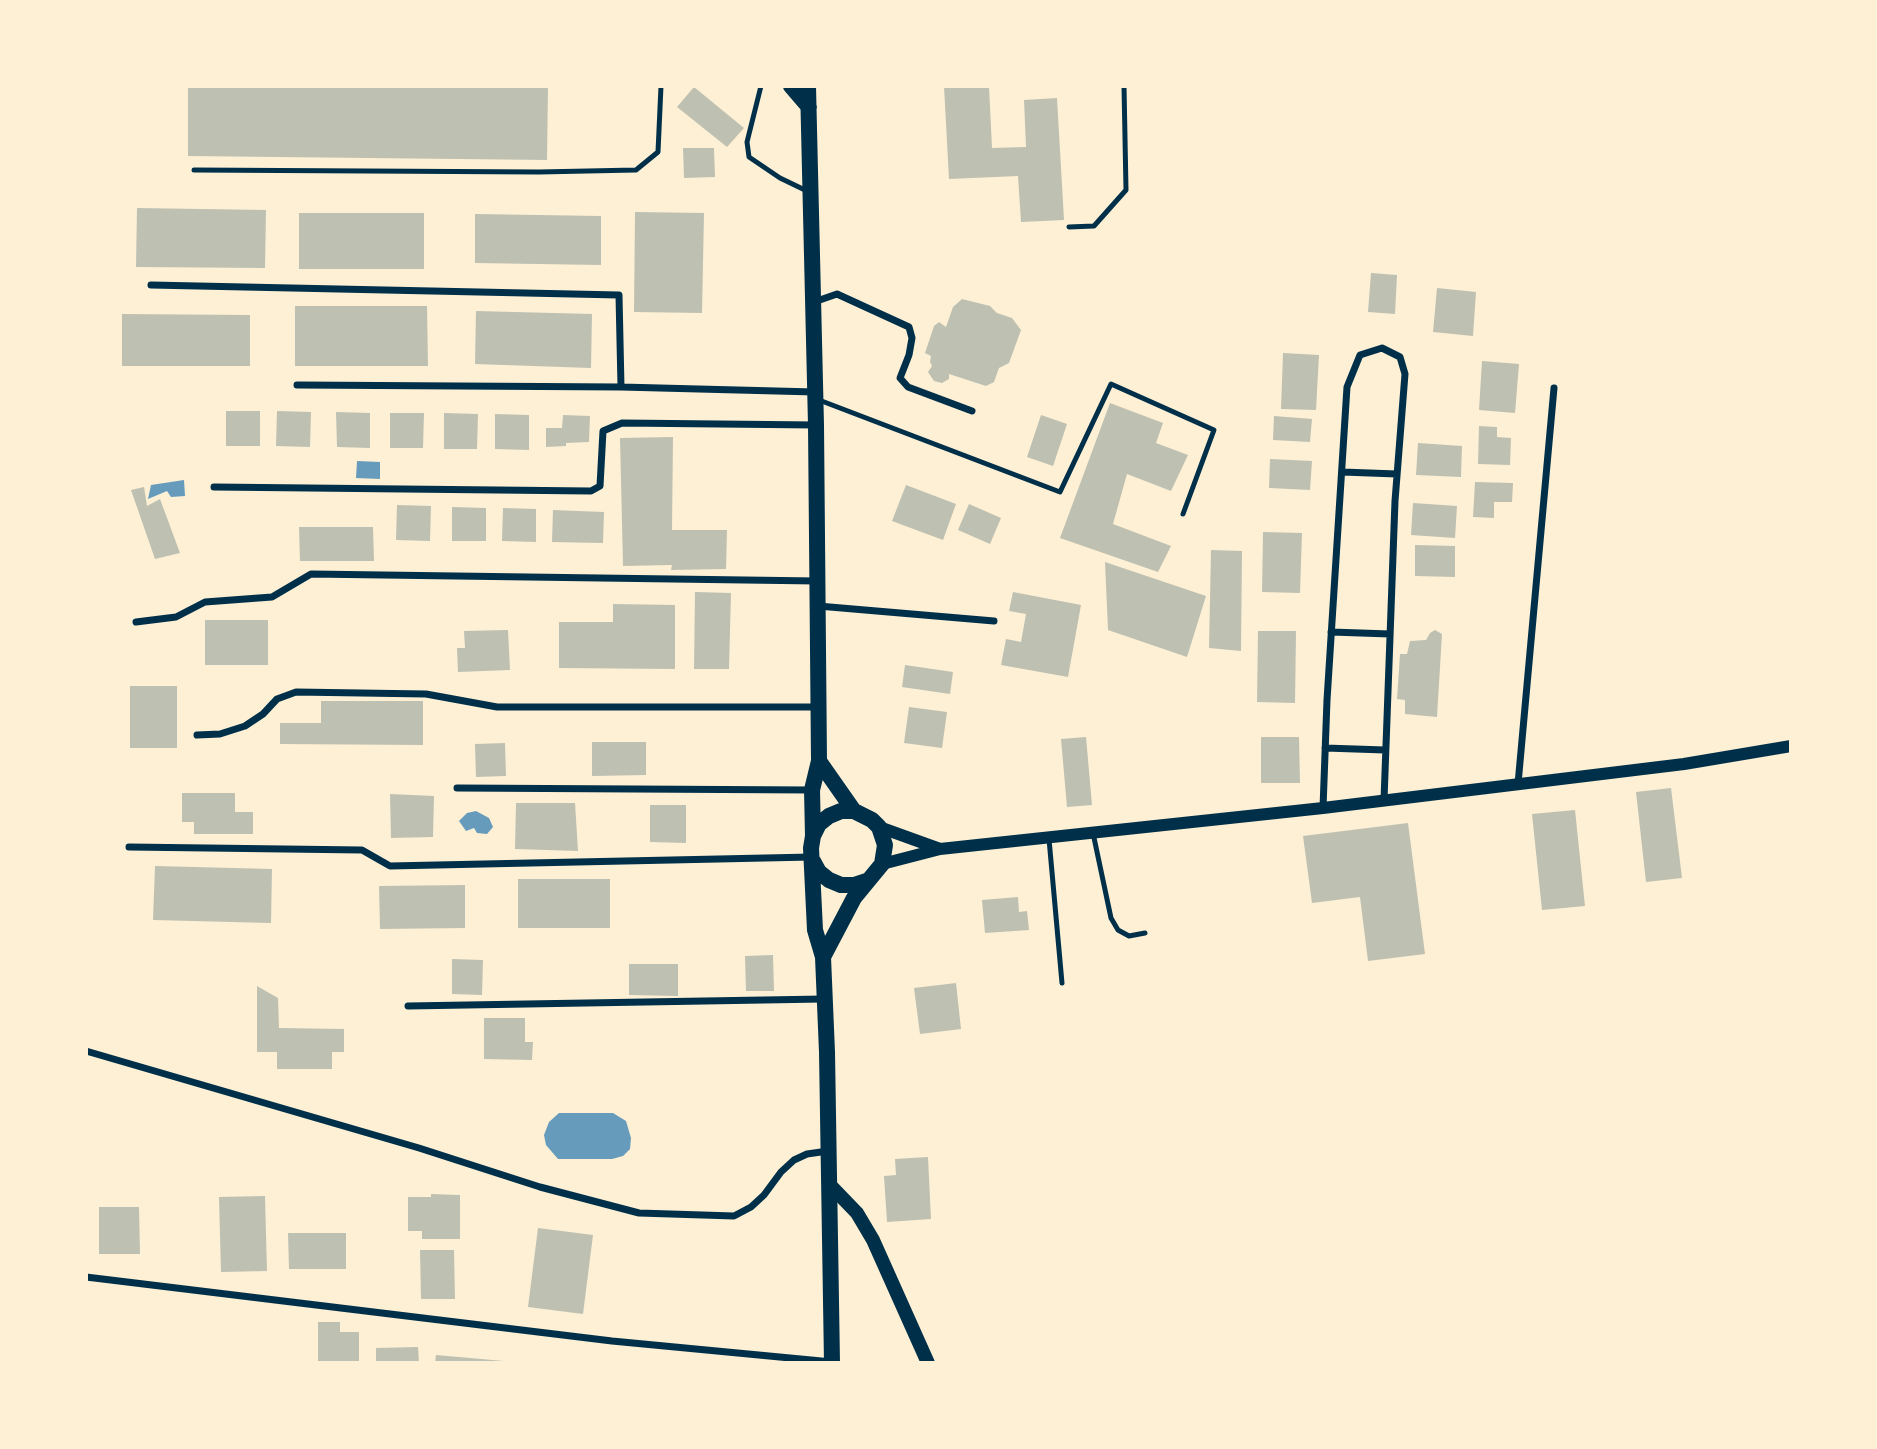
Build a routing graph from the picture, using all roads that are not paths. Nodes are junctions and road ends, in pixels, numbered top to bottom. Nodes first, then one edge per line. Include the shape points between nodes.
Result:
1 (661, 86) edge
2 (761, 86) edge
3 (791, 86) edge
4 (808, 86) edge
5 (1125, 86) edge
6 (809, 107) junction
7 (194, 170) dead end
8 (812, 194) junction
9 (1069, 227) dead end
10 (151, 285) dead end
11 (814, 302) junction
12 (297, 385) dead end
13 (621, 387) junction
14 (1554, 388) dead end
15 (816, 396) junction
16 (972, 411) dead end
17 (816, 425) junction
18 (1342, 472) junction
19 (1397, 474) junction
20 (214, 487) dead end
21 (1183, 513) dead end
22 (818, 581) junction
23 (818, 606) junction
24 (994, 621) dead end
25 (136, 622) dead end
26 (1331, 632) junction
27 (1390, 634) junction
28 (819, 707) junction
29 (197, 735) dead end
30 (1791, 746) edge
31 (1325, 748) junction
32 (1385, 750) junction
33 (819, 761) junction
34 (1518, 784) junction
35 (457, 788) dead end
36 (812, 790) junction
37 (1384, 800) junction
38 (1322, 808) junction
39 (854, 811) junction
40 (879, 827) junction
41 (1093, 834) junction
42 (813, 836) junction
43 (1049, 838) junction
44 (129, 847) dead end
45 (940, 849) junction
46 (812, 859) junction
47 (882, 864) junction
48 (866, 881) junction
49 (1146, 933) dead end
50 (823, 957) junction
51 (1062, 983) dead end
52 (825, 999) junction
53 (408, 1006) dead end
54 (86, 1051) edge
55 (829, 1151) junction
56 (830, 1185) junction
57 (86, 1277) edge
58 (832, 1363) edge
59 (928, 1363) edge

1 - 7 lane via 658,152 636,170
2 - 8 lane via 747,142 749,157
3 - 6 main road
4 - 6 main road
5 - 9 lane via 1126,190 1094,226
6 - 8 main road
8 - 11 main road
10 - 13 street via 619,295
11 - 15 main road
11 - 16 street via 837,294 909,327 909,355 900,378 908,387
12 - 13 street
13 - 15 street
14 - 34 street
15 - 17 main road
15 - 21 lane via 1060,492 1111,384 1213,430
17 - 20 street via 622,423 603,431 600,485 591,491
17 - 22 main road
18 - 19 street
18 - 19 street via 1347,387 1360,355 1382,348 1400,356 1405,374
18 - 26 street
19 - 27 street
22 - 23 main road
22 - 25 street via 311,574 272,597 205,601 176,617
23 - 24 street
23 - 28 main road
26 - 27 street
26 - 31 street
27 - 32 street
28 - 29 street via 497,707 426,694 296,692 277,699 245,726
28 - 33 main road
30 - 34 street
31 - 32 street
31 - 38 street
32 - 37 street
33 - 36 main road
33 - 39 main road
34 - 37 street
35 - 36 street
36 - 42 main road
37 - 38 street
38 - 41 street
39 - 40 main road
39 - 42 main road via 829,816
40 - 45 street
40 - 47 main road via 885,845
41 - 43 street
41 - 49 lane via 1111,918 1118,930 1129,936
42 - 46 main road
43 - 45 street
43 - 51 lane
44 - 46 street via 362,850 390,866
45 - 47 street
46 - 48 main road via 819,872 841,885
46 - 50 main road via 815,930
47 - 48 main road
48 - 50 main road
50 - 52 main road
52 - 53 street
52 - 55 main road
54 - 55 street via 639,1213 734,1216 758,1201 794,1160
55 - 56 main road
56 - 58 main road
56 - 59 main road via 857,1213 873,1240
57 - 58 street

